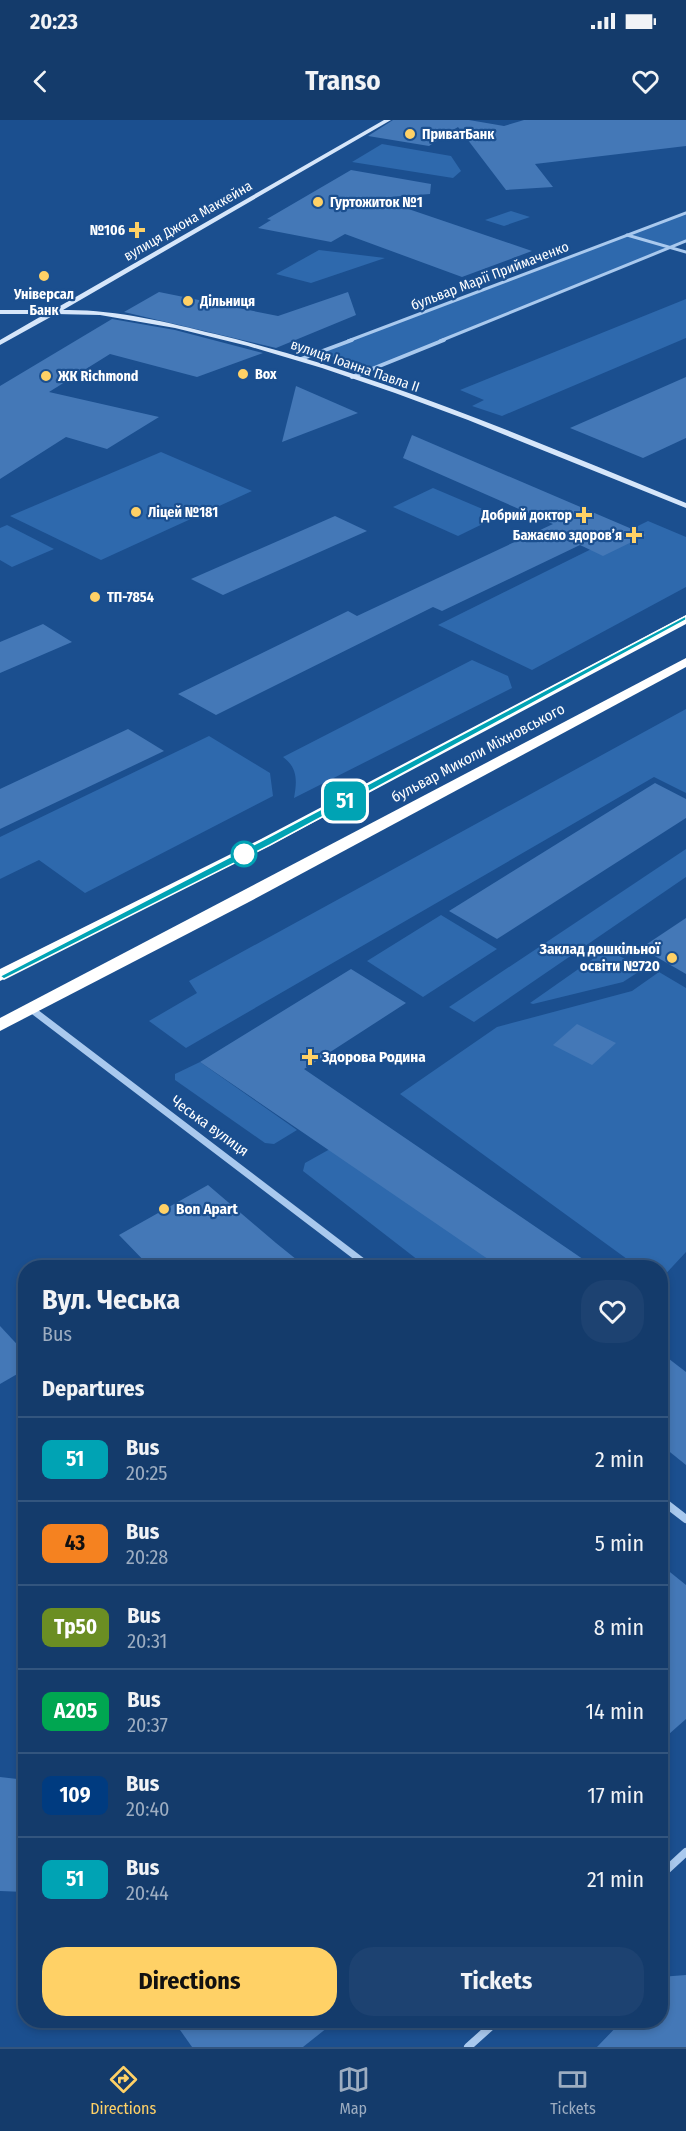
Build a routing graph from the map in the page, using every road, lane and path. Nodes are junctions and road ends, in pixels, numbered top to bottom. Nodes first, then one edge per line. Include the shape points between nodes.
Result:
1 (388, 120) edge
2 (686, 213) edge
3 (627, 234) junction
4 (686, 241) edge
5 (671, 247) junction
6 (686, 252) edge
7 (0, 312) edge
8 (53, 312) junction
9 (0, 343) edge
10 (301, 359) junction
11 (352, 377) junction
12 (686, 506) edge
13 (686, 619) edge
14 (686, 662) edge
15 (0, 976) edge
16 (31, 1009) junction
17 (0, 1025) edge
18 (361, 1260) edge
19 (668, 1505) edge
20 (686, 1520) edge
21 (686, 1852) edge
22 (668, 1869) edge
23 (489, 2028) edge
24 (468, 2047) edge

1 - 8 street, вулиця Джона Маккейна
2 - 3 street, бульвар Марії Приймаченко
3 - 5 street
3 - 10 street, бульвар Марії Приймаченко
4 - 5 street
5 - 6 street
5 - 11 street
7 - 8 street, вулиця Іоанна Павла II
8 - 9 street, вулиця Джона Маккейна
8 - 10 street, вулиця Іоанна Павла II via 100,313
10 - 11 street, вулиця Іоанна Павла II
11 - 12 street, вулиця Іоанна Павла II via 521,439
13 - 15 highway, бульвар Миколи Міхновського via 266,842
14 - 16 highway, бульвар Миколи Міхновського
16 - 17 highway, бульвар Миколи Міхновського
16 - 18 street, Чеська вулиця
19 - 20 street
21 - 22 street
23 - 24 street

